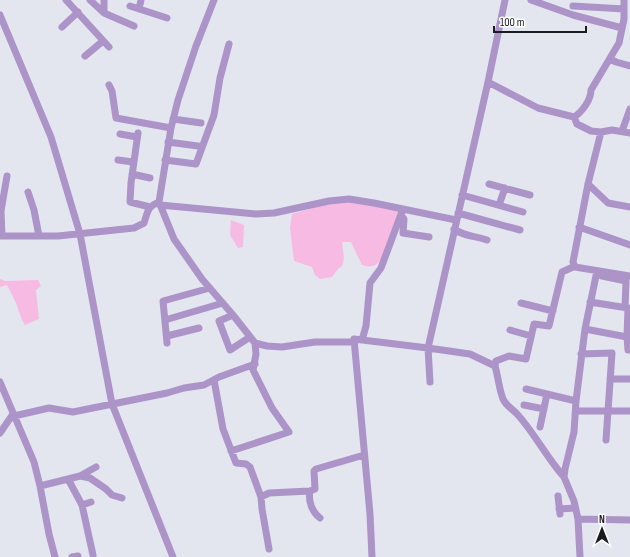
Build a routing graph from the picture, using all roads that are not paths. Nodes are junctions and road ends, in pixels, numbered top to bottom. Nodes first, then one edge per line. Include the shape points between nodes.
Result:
1 (66, 0) edge
2 (90, 0) edge
3 (104, 0) edge
4 (141, 0) edge
5 (214, 0) edge
6 (505, 0) edge
7 (531, 0) edge
8 (624, 0) edge
9 (574, 3) edge
10 (130, 6) dead end
11 (139, 9) junction
12 (624, 9) junction
13 (78, 12) junction
14 (104, 13) junction
15 (0, 15) edge
16 (573, 15) junction
17 (167, 18) dead end
18 (134, 26) dead end
19 (62, 27) dead end
20 (622, 28) junction
21 (103, 41) junction
22 (229, 44) dead end
23 (109, 47) dead end
24 (86, 56) dead end
25 (610, 59) junction
26 (630, 66) edge
27 (488, 82) junction
28 (109, 85) dead end
29 (630, 109) edge
30 (574, 117) junction
31 (173, 119) junction
32 (201, 123) dead end
33 (171, 128) junction
34 (601, 132) junction
35 (626, 132) edge
36 (120, 134) dead end
37 (168, 142) junction
38 (198, 146) dead end
39 (118, 160) dead end
40 (165, 160) junction
41 (134, 162) junction
42 (132, 174) junction
43 (7, 176) dead end
44 (150, 178) dead end
45 (489, 184) dead end
46 (588, 184) junction
47 (505, 188) junction
48 (28, 192) dead end
49 (462, 195) junction
50 (530, 195) dead end
51 (159, 203) junction
52 (499, 205) junction
53 (150, 207) junction
54 (630, 207) edge
55 (1, 211) edge
56 (402, 212) junction
57 (523, 212) dead end
58 (457, 216) junction
59 (579, 227) junction
60 (454, 229) junction
61 (520, 230) dead end
62 (80, 234) junction
63 (1, 236) edge
64 (39, 236) junction
65 (428, 237) dead end
66 (487, 240) dead end
67 (630, 245) edge
68 (575, 266) junction
69 (596, 273) junction
70 (630, 276) edge
71 (210, 288) junction
72 (590, 302) junction
73 (223, 303) junction
74 (521, 303) dead end
75 (628, 308) edge
76 (553, 311) junction
77 (233, 315) junction
78 (165, 320) junction
79 (199, 328) dead end
80 (585, 329) junction
81 (510, 330) dead end
82 (531, 336) junction
83 (627, 338) junction
84 (252, 340) junction
85 (358, 341) junction
86 (428, 348) junction
87 (630, 350) edge
88 (581, 354) junction
89 (255, 364) junction
90 (495, 366) junction
91 (610, 379) junction
92 (214, 380) junction
93 (630, 380) edge
94 (0, 382) edge
95 (430, 382) dead end
96 (526, 389) dead end
97 (547, 394) junction
98 (576, 401) junction
99 (112, 404) junction
100 (524, 405) dead end
101 (544, 409) junction
102 (576, 411) junction
103 (608, 411) junction
104 (630, 411) edge
105 (14, 415) junction
106 (540, 427) dead end
107 (0, 433) edge
108 (606, 440) dead end
109 (231, 451) junction
110 (364, 455) junction
111 (96, 467) dead end
112 (80, 476) junction
113 (564, 477) junction
114 (68, 479) junction
115 (40, 486) junction
116 (310, 491) junction
117 (558, 496) dead end
118 (261, 497) junction
119 (122, 498) dead end
120 (91, 502) dead end
121 (82, 505) junction
122 (576, 508) junction
123 (320, 518) dead end
124 (578, 519) junction
125 (630, 520) edge
126 (269, 549) dead end
127 (93, 555) dead end
128 (55, 557) edge
129 (173, 557) edge
130 (372, 557) edge
131 (580, 557) edge

1 - 13 street
2 - 14 street
3 - 14 street
4 - 11 street
5 - 31 street via 196,46
6 - 27 street
7 - 16 street
8 - 12 street
9 - 12 street
9 - 16 street
10 - 11 street
11 - 17 street
12 - 20 street
13 - 19 street
13 - 21 street
14 - 18 street
15 - 62 street via 48,127
16 - 20 street
20 - 25 street via 619,43
21 - 23 street
21 - 24 street
22 - 40 street via 214,115 196,164
25 - 26 street
25 - 30 street via 591,90 581,113
27 - 30 street via 538,108
27 - 49 street
28 - 33 street via 116,118
29 - 35 street
30 - 34 street via 577,124 583,128
31 - 32 street
31 - 33 street
33 - 37 street
34 - 35 street
34 - 46 street
36 - 41 street via 137,135
37 - 38 street
37 - 40 street
39 - 41 street
40 - 51 street
41 - 42 street
42 - 44 street
42 - 53 street via 130,202
43 - 55 street
45 - 47 street
46 - 54 street via 608,203
46 - 59 street
47 - 50 street
47 - 52 street
48 - 64 street
49 - 52 street
49 - 58 street
51 - 53 street
51 - 56 street via 256,214 349,200 374,203
51 - 71 street via 174,239
52 - 57 street
53 - 62 street via 144,223 134,228
55 - 63 street
56 - 58 street
56 - 65 street via 403,233
56 - 85 street via 381,268 370,283 366,326
58 - 60 street
58 - 61 street
59 - 67 street
59 - 68 street via 573,262
60 - 66 street via 466,236 478,236
60 - 86 street
62 - 64 street
62 - 99 street
63 - 64 street
68 - 69 street
68 - 76 street via 562,272
69 - 70 street
69 - 72 street
69 - 75 street via 626,281
71 - 73 street
71 - 78 street via 163,301
72 - 75 street
72 - 80 street
73 - 77 street
73 - 78 street
74 - 76 street
75 - 83 street
76 - 82 street via 549,326 534,324
77 - 84 street
77 - 84 street via 219,320 230,350
78 - 79 street via 167,340
80 - 83 street
80 - 88 street
81 - 82 street
82 - 90 street via 526,359 509,356 496,361
83 - 87 street
84 - 85 street via 267,346 282,347 315,342
84 - 89 street via 256,354
85 - 86 street
85 - 110 street
86 - 90 street via 470,354
86 - 95 street
88 - 91 street via 612,353
88 - 98 street
89 - 92 street
89 - 109 street via 254,370 272,408 289,432
90 - 113 street via 505,403 517,414
91 - 93 street
91 - 103 street
92 - 99 street via 204,385
92 - 109 street via 222,429
94 - 105 street
96 - 97 street
97 - 98 street
97 - 101 street
98 - 102 street
99 - 105 street via 73,412 49,408
99 - 129 street
100 - 101 street
101 - 106 street
102 - 103 street
102 - 113 street
103 - 104 street
103 - 108 street
105 - 107 street
105 - 115 street via 34,462
109 - 118 street via 236,463 250,467
110 - 116 street via 316,469 315,488
110 - 130 street
111 - 112 street
112 - 114 street
112 - 119 street via 90,478 112,495
113 - 122 street
114 - 115 street
114 - 121 street
115 - 128 street
116 - 118 street via 269,493
116 - 123 street via 309,497 315,514
117 - 122 street via 560,512
118 - 126 street
120 - 121 street
121 - 127 street
122 - 124 street
124 - 125 street
124 - 131 street

